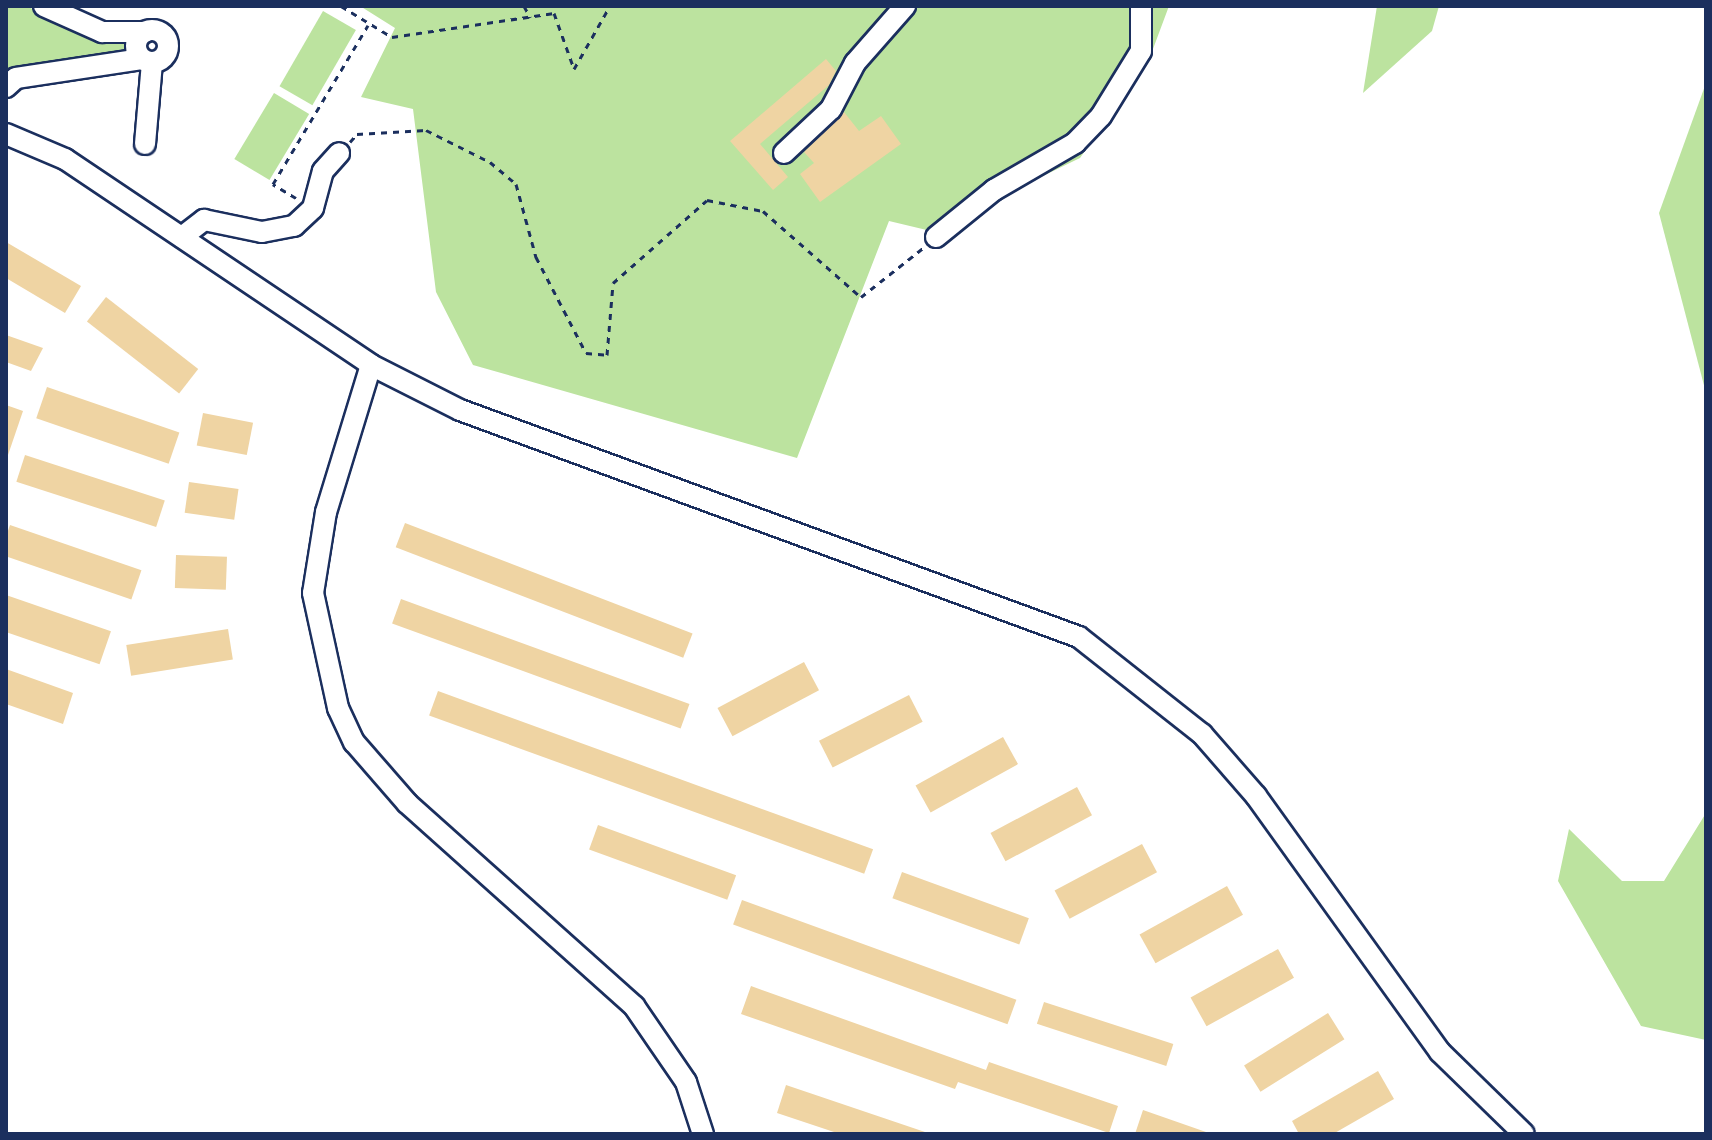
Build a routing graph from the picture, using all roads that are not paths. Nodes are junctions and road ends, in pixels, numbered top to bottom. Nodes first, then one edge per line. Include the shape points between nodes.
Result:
1 (44, 6) edge
2 (905, 6) edge
3 (1141, 6) edge
4 (147, 60) junction
5 (6, 87) edge
6 (6, 134) edge
7 (145, 144) dead end
8 (339, 153) road end
9 (784, 153) dead end
10 (182, 237) junction
11 (936, 237) road end
12 (371, 365) junction
13 (703, 1134) edge
14 (1524, 1134) edge

1 - 4 street via 102,32 159,32 168,45
2 - 9 street via 846,75 831,109
3 - 11 street via 1141,51 1101,116 1066,150 1004,183
4 - 5 street via 16,78
4 - 7 street
6 - 10 street via 65,159
8 - 10 street via 323,171 313,208 284,230 204,220
10 - 12 street
12 - 13 street via 326,512 313,593 338,708 354,742 407,803 634,1006 686,1082
12 - 14 street via 554,450 1010,607 1079,637 1202,734 1256,796 1440,1052

